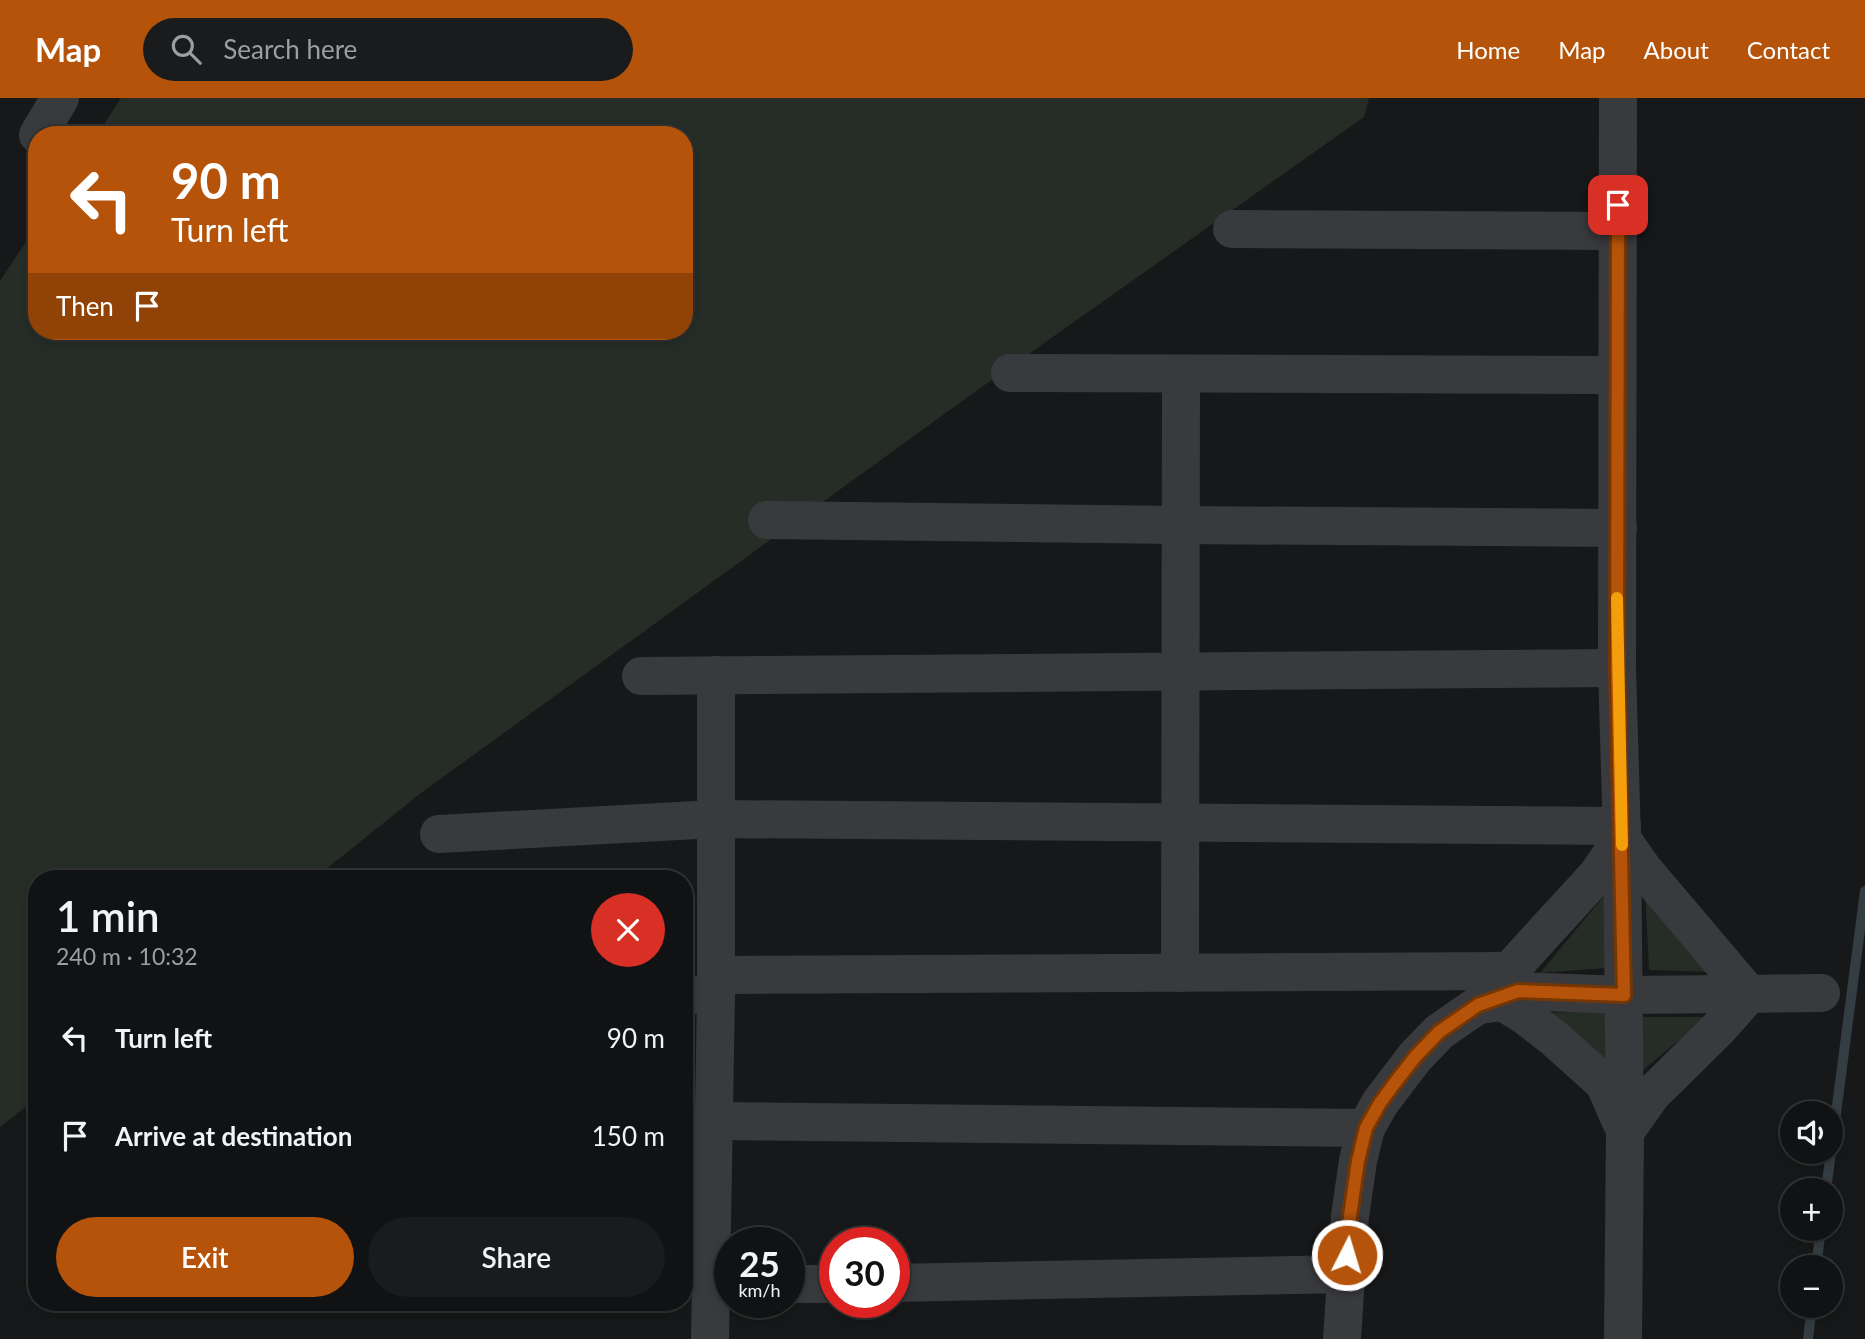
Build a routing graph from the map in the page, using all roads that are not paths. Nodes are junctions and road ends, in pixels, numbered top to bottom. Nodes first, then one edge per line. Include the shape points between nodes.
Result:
1 (60, 98) edge
2 (1618, 98) edge
3 (43, 126) edge
4 (1231, 229) dead end
5 (1618, 231) junction
6 (1010, 373) dead end
7 (1617, 374) junction
8 (1181, 375) junction
9 (767, 520) dead end
10 (1180, 525) junction
11 (1618, 527) junction
12 (1617, 668) junction
13 (1181, 672) junction
14 (716, 675) junction
15 (641, 677) dead end
16 (715, 818) junction
17 (1180, 823) junction
18 (1622, 833) junction
19 (439, 834) dead end
20 (1509, 971) junction
21 (1180, 973) junction
22 (705, 988) edge
23 (1821, 993) dead end
24 (1749, 994) junction
25 (1624, 995) junction
26 (1478, 1005) junction
27 (1366, 1128) junction
28 (704, 1131) edge
29 (1625, 1132) junction
30 (1345, 1274) junction
31 (910, 1283) edge
32 (708, 1286) edge
33 (710, 1339) edge
34 (1342, 1339) edge
35 (1623, 1339) edge

1 - 3 street
2 - 5 street
4 - 5 street
5 - 7 street
6 - 8 street
7 - 8 street
7 - 11 street
8 - 10 street
9 - 10 street
10 - 11 street
10 - 13 street
11 - 12 street
12 - 13 street
12 - 18 street
13 - 14 street
13 - 17 street
14 - 15 street
14 - 16 street
16 - 17 street
16 - 19 street
16 - 22 street
17 - 18 street
17 - 21 street
18 - 20 street via 1597,876
18 - 24 street via 1657,886
18 - 25 street
20 - 21 street
20 - 26 street
21 - 22 street
22 - 28 street
23 - 24 street
24 - 25 street
24 - 29 street via 1652,1094
25 - 26 street via 1518,991
25 - 29 street
26 - 27 street via 1439,1032 1415,1057
26 - 29 street via 1503,1002 1555,1039 1604,1083
27 - 28 street
27 - 30 street
28 - 32 street
29 - 35 street
30 - 31 street
30 - 34 street
32 - 33 street

